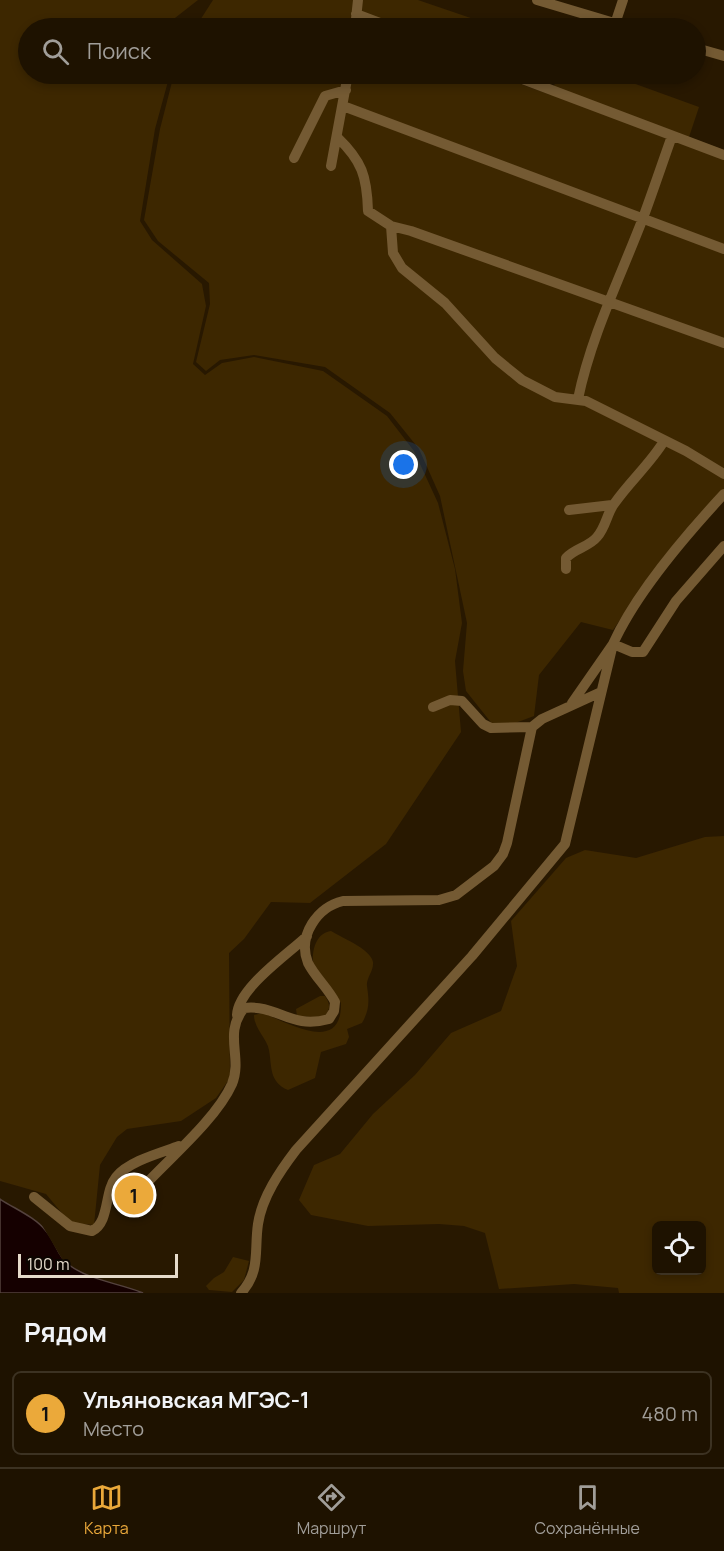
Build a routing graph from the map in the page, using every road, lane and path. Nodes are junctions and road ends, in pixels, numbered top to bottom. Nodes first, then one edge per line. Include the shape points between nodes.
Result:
1 (358, 0) edge
2 (537, 0) edge
3 (623, 0) edge
4 (356, 14) junction
5 (356, 18) edge
6 (367, 18) edge
7 (596, 18) edge
8 (617, 18) edge
9 (706, 51) edge
10 (724, 56) edge
11 (347, 84) edge
12 (536, 84) edge
13 (346, 90) junction
14 (343, 106) junction
15 (672, 136) junction
16 (337, 137) junction
17 (724, 155) edge
18 (294, 158) dead end
19 (331, 166) dead end
20 (643, 218) junction
21 (391, 226) junction
22 (724, 249) edge
23 (608, 302) junction
24 (724, 343) edge
25 (578, 399) junction
26 (664, 441) junction
27 (724, 474) edge
28 (724, 494) edge
29 (612, 505) junction
30 (569, 510) dead end
31 (724, 546) edge
32 (566, 569) dead end
33 (613, 645) junction
34 (601, 692) junction
35 (570, 704) junction
36 (433, 707) dead end
37 (532, 727) junction
38 (307, 936) junction
39 (237, 1016) junction
40 (182, 1145) junction
41 (144, 1186) dead end
42 (34, 1197) dead end
43 (241, 1293) edge

1 - 4 street
2 - 7 street
3 - 8 street
4 - 5 street
4 - 6 street
9 - 10 street
11 - 13 street
12 - 15 street
13 - 14 street
13 - 18 street via 325,96
14 - 16 street
14 - 20 street
15 - 17 street
15 - 20 street
16 - 19 street
16 - 21 street via 355,154 368,183 368,211
20 - 22 street
20 - 23 street
21 - 23 street
21 - 25 street via 393,253 402,268 445,303 495,358 539,391
23 - 24 street
23 - 25 street
25 - 26 street
26 - 27 street
26 - 29 street via 650,463
28 - 33 street via 636,601
29 - 30 street
29 - 32 street via 597,538 572,551 566,558
31 - 33 street via 676,600 643,652
33 - 34 street
33 - 35 street
34 - 35 street
34 - 43 street via 565,844 472,956 279,1172 260,1218 255,1272
35 - 37 street
36 - 37 street via 462,700 491,728
37 - 38 street via 507,843 494,866 456,896 440,900 328,904 316,916
38 - 39 street via 250,989 238,1006
38 - 39 street via 309,965 335,1002 329,1019 302,1023 263,1007 244,1008
39 - 40 street via 233,1025 232,1082 222,1102
40 - 41 street
40 - 42 street via 116,1177 98,1229 70,1226

